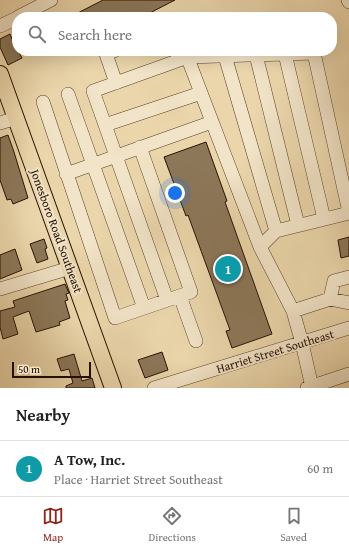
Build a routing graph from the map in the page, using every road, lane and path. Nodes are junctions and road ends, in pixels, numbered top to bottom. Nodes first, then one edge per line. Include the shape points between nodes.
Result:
1 (51, 0) edge
2 (28, 12) edge
3 (12, 20) edge
4 (0, 26) edge
5 (107, 56) edge
6 (182, 56) edge
7 (188, 56) edge
8 (225, 56) edge
9 (256, 56) edge
10 (285, 56) edge
11 (315, 56) edge
12 (0, 74) edge
13 (116, 83) junction
14 (201, 93) junction
15 (68, 94) dead end
16 (42, 102) dead end
17 (16, 118) junction
18 (212, 122) junction
19 (0, 123) edge
20 (105, 125) junction
21 (140, 147) junction
22 (116, 156) junction
23 (93, 164) junction
24 (66, 174) junction
25 (349, 212) edge
26 (324, 219) junction
27 (298, 225) junction
28 (276, 231) junction
29 (260, 246) junction
30 (70, 268) junction
31 (349, 277) edge
32 (0, 289) edge
33 (180, 296) junction
34 (330, 299) junction
35 (167, 300) junction
36 (349, 303) edge
37 (144, 308) junction
38 (293, 311) junction
39 (349, 328) edge
40 (196, 341) dead end
41 (302, 342) junction
42 (349, 374) edge
43 (310, 387) edge
44 (113, 388) edge
45 (154, 388) edge

1 - 2 street
3 - 4 street
5 - 13 street
6 - 13 street
7 - 14 street
8 - 28 street
9 - 27 street
10 - 26 street
11 - 25 street
12 - 17 main road, Jonesboro Road Southeast
13 - 20 street via 93,91
14 - 18 street
14 - 20 street
15 - 23 street
16 - 24 street
17 - 19 street
17 - 30 main road, Jonesboro Road Southeast
18 - 21 street
18 - 29 street
20 - 22 street
21 - 22 street
21 - 33 street via 192,292
22 - 23 street
22 - 35 street
23 - 24 street
23 - 37 street
24 - 37 street via 115,318
25 - 26 street
26 - 27 street
27 - 28 street
28 - 29 street
29 - 38 street
30 - 32 street
30 - 44 main road, Jonesboro Road Southeast
31 - 34 street via 334,281
33 - 35 street
33 - 40 street
34 - 36 street
34 - 38 street
35 - 37 street
38 - 41 street
39 - 41 street, Harriet Street Southeast
41 - 43 street
41 - 45 street, Harriet Street Southeast
42 - 43 street

